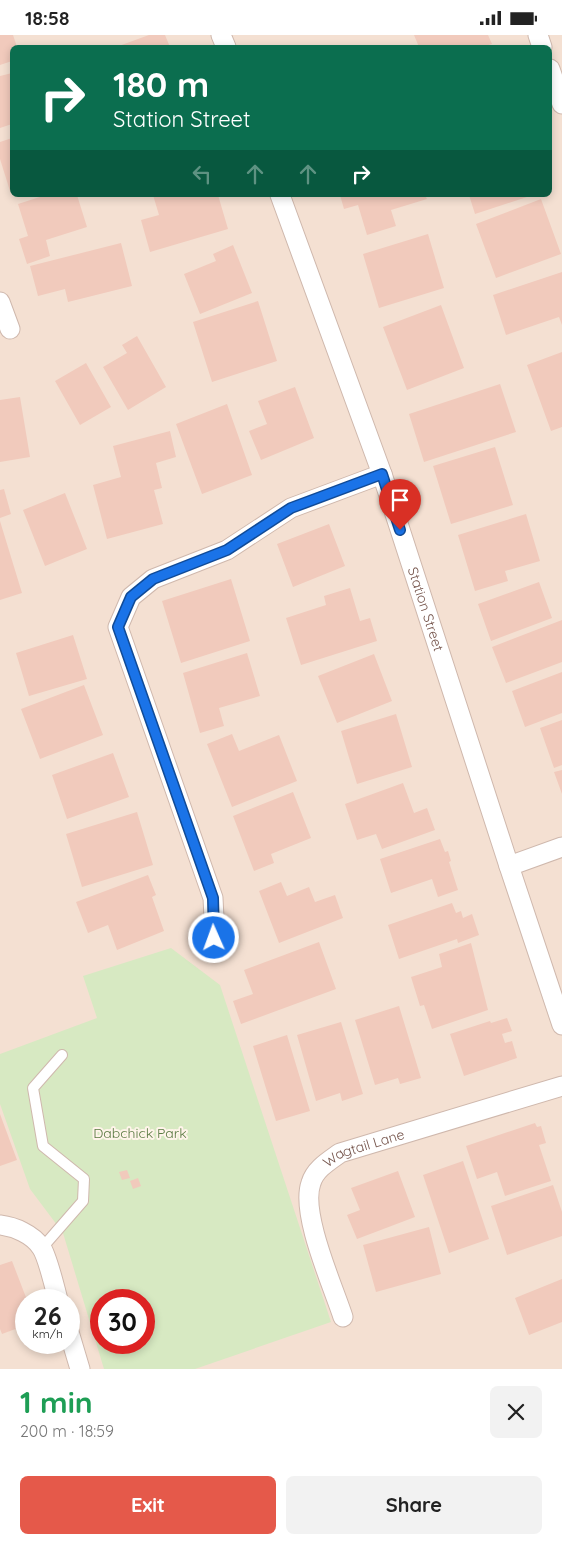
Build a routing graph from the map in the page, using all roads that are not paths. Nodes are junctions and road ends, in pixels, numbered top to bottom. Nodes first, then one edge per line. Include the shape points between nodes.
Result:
1 (552, 75) edge
2 (562, 104) edge
3 (281, 197) edge
4 (0, 302) edge
5 (10, 329) dead end
6 (382, 474) junction
7 (562, 847) edge
8 (509, 866) junction
9 (214, 938) dead end
10 (562, 1025) edge
11 (62, 1055) dead end
12 (562, 1086) edge
13 (0, 1225) edge
14 (42, 1248) junction
15 (55, 1289) edge
16 (343, 1317) dead end
17 (75, 1354) edge
18 (80, 1369) edge

1 - 2 street
3 - 6 street, Station Street
4 - 5 street
6 - 8 street, Station Street
6 - 9 street via 291,508 227,550 153,579 131,597 118,627 213,898
7 - 8 street
8 - 10 street, Station Street
11 - 14 lane via 33,1088 43,1146 84,1179 83,1201
12 - 16 street, Wagtail Lane via 340,1153 320,1168 311,1182 308,1197 311,1224
13 - 14 street via 29,1235
14 - 15 street
17 - 18 street

